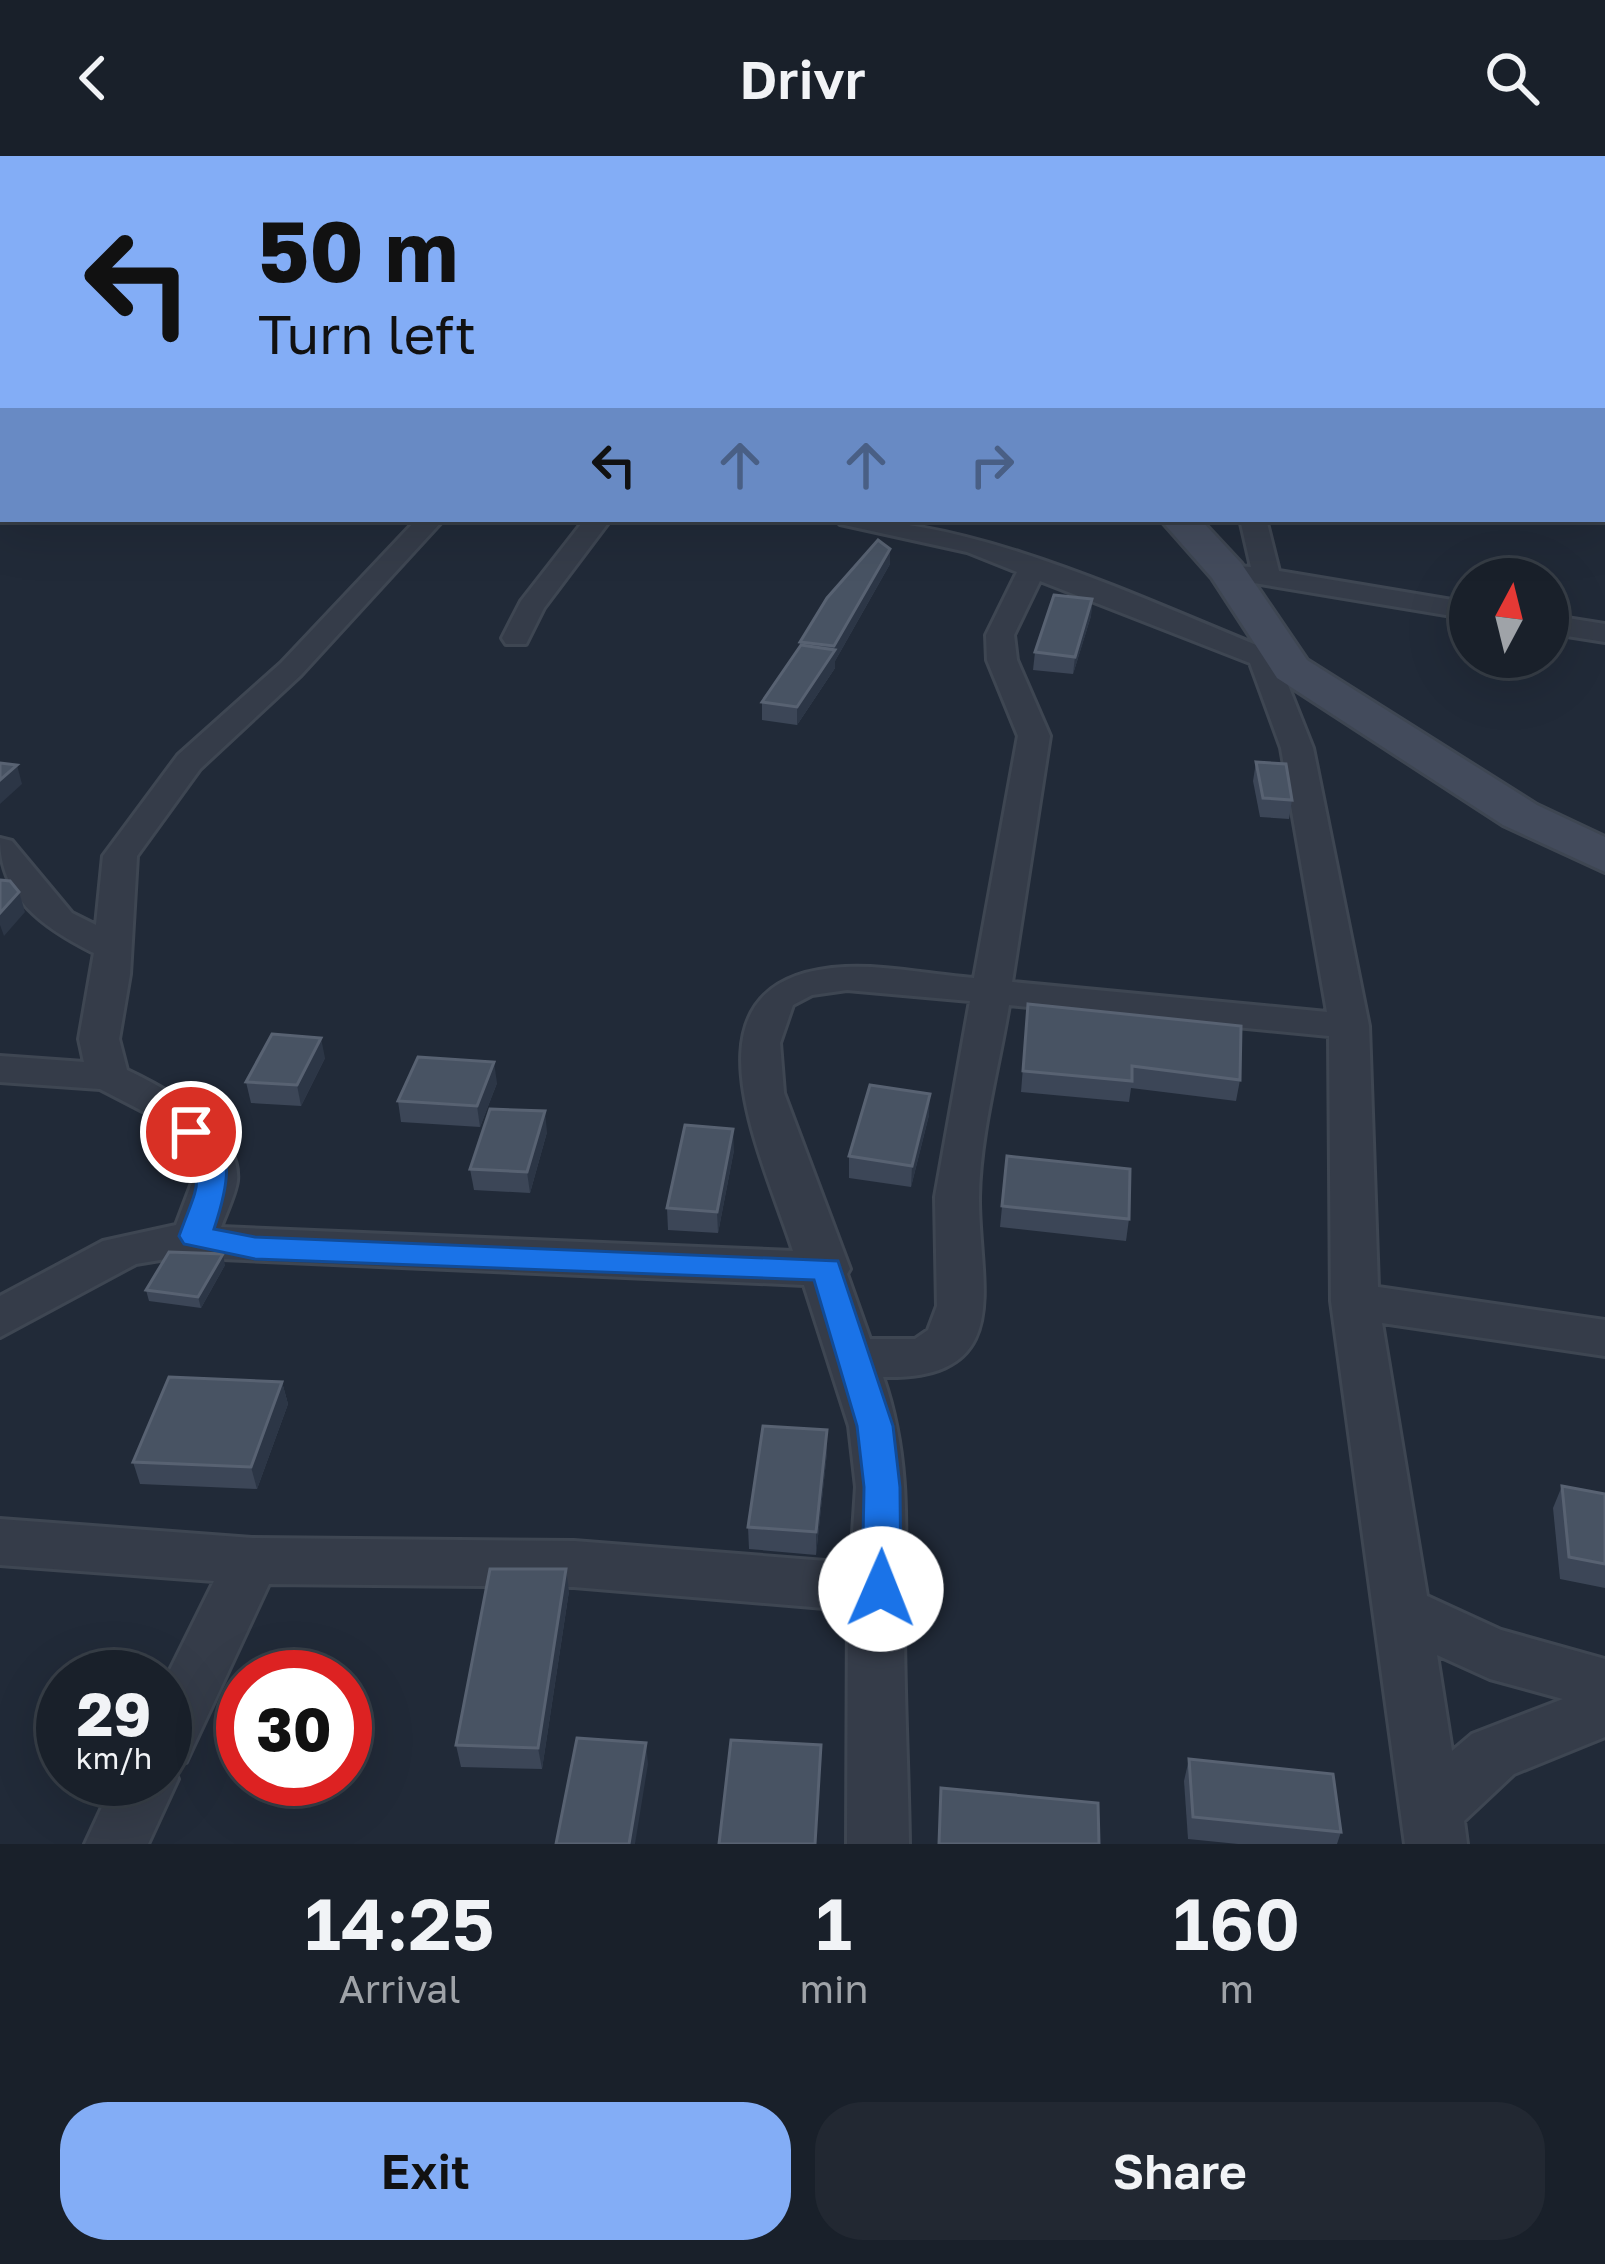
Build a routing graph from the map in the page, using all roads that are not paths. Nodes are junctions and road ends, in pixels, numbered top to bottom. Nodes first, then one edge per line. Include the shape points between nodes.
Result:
1 (427, 522) edge
2 (596, 522) edge
3 (1183, 522) edge
4 (1253, 522) edge
5 (905, 523) edge
6 (1032, 569) junction
7 (1247, 574) junction
8 (1449, 607) edge
9 (1569, 627) edge
10 (1605, 633) edge
11 (516, 638) dead end
12 (1278, 664) junction
13 (0, 848) edge
14 (1605, 857) edge
15 (113, 948) junction
16 (994, 990) junction
17 (1348, 1026) junction
18 (0, 1069) edge
19 (108, 1077) junction
20 (195, 1236) junction
21 (826, 1269) junction
22 (1355, 1301) junction
23 (0, 1319) edge
24 (1605, 1338) edge
25 (855, 1358) junction
26 (0, 1541) edge
27 (252, 1561) junction
28 (881, 1589) junction
29 (1405, 1612) junction
30 (1605, 1684) edge
31 (192, 1686) edge
32 (1605, 1710) edge
33 (134, 1806) edge
34 (1434, 1827) edge
35 (116, 1844) edge
36 (878, 1844) edge

1 - 15 street via 291,669 189,762 120,856
2 - 11 street
3 - 7 street
4 - 7 street
5 - 6 street
6 - 12 street
6 - 16 street via 1000,635 1002,660 1034,736
7 - 8 street
7 - 12 street
9 - 10 street
12 - 14 street via 1520,815
12 - 17 street
13 - 15 street via 58,921
15 - 19 street via 99,1039
16 - 17 street
16 - 21 street via 847,978 802,985 776,999 760,1043 764,1093
16 - 25 street via 957,1197 957,1320 945,1345 926,1356
17 - 22 street
18 - 19 street
19 - 20 street via 171,1108 211,1157 214,1180
20 - 21 street via 255,1248
20 - 23 street via 128,1248
21 - 25 street
22 - 24 street
22 - 29 street
25 - 28 street via 882,1487
26 - 27 street
27 - 28 street via 574,1564
27 - 31 street
28 - 36 street
29 - 30 street via 1490,1653
29 - 34 street
32 - 34 street via 1493,1754
33 - 35 street

